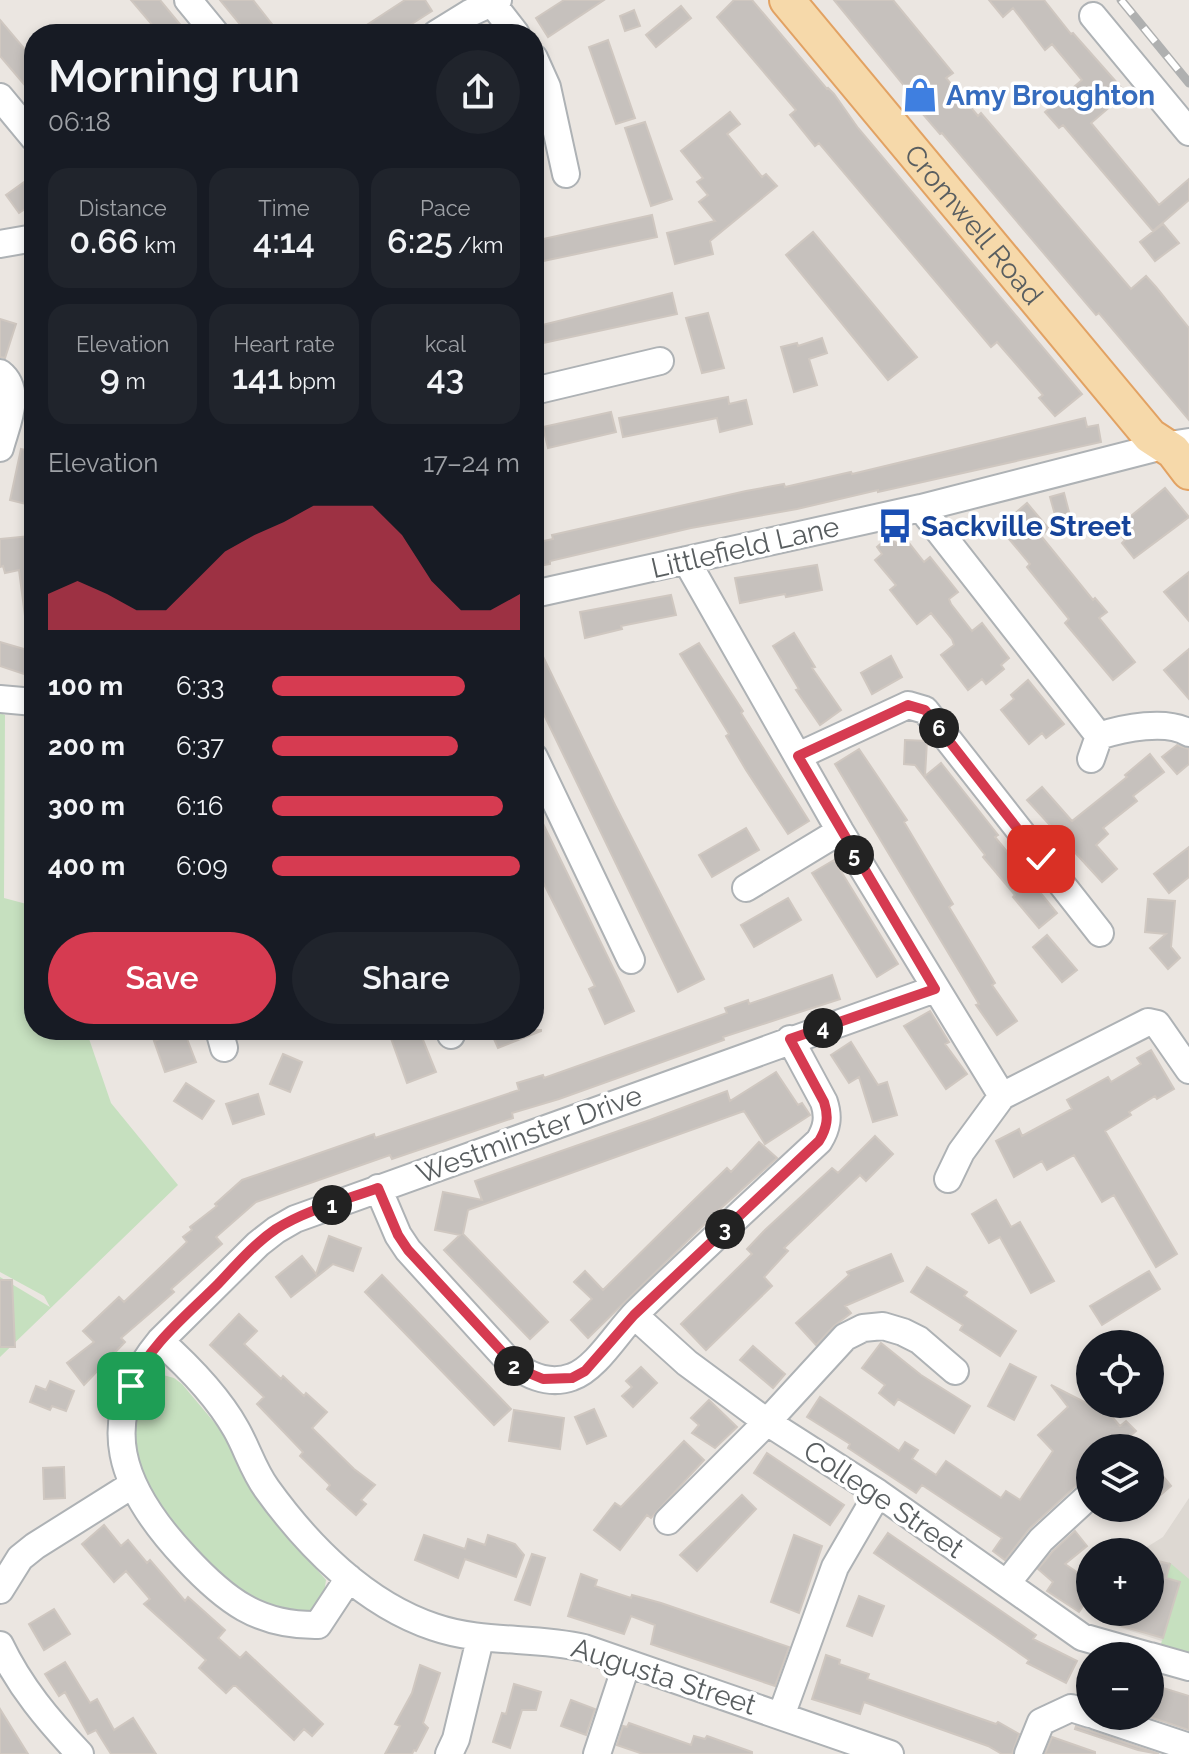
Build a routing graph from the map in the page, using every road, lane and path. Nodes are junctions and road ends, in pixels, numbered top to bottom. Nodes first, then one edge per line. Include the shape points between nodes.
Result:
1 (188, 0) edge
2 (787, 0) edge
3 (480, 4) edge
4 (1093, 16) dead end
5 (208, 24) edge
6 (451, 24) edge
7 (504, 24) edge
8 (544, 80) edge
9 (0, 97) edge
10 (24, 126) edge
11 (1189, 132) edge
12 (566, 174) dead end
13 (24, 240) edge
14 (0, 244) edge
15 (660, 361) dead end
16 (0, 373) edge
17 (544, 389) edge
18 (1176, 444) edge
19 (0, 448) edge
20 (1189, 472) edge
21 (921, 508) junction
22 (686, 560) junction
23 (544, 592) edge
24 (0, 699) edge
25 (24, 701) edge
26 (1189, 733) edge
27 (798, 756) junction
28 (544, 778) edge
29 (840, 831) junction
30 (746, 888) dead end
31 (1100, 933) dead end
32 (631, 960) dead end
33 (935, 989) junction
34 (790, 1039) junction
35 (1189, 1070) edge
36 (1002, 1096) junction
37 (948, 1179) dead end
38 (378, 1188) junction
39 (634, 1315) junction
40 (160, 1341) junction
41 (955, 1371) dead end
42 (767, 1422) junction
43 (132, 1485) junction
44 (878, 1493) junction
45 (1076, 1508) edge
46 (668, 1521) dead end
47 (349, 1578) junction
48 (1007, 1583) junction
49 (0, 1590) edge
50 (480, 1639) junction
51 (1100, 1642) edge
52 (0, 1645) edge
53 (1164, 1660) edge
54 (627, 1663) junction
55 (1189, 1667) edge
56 (1076, 1710) edge
57 (781, 1716) junction
58 (1139, 1730) edge
59 (1182, 1744) edge
60 (80, 1754) edge
61 (449, 1754) edge
62 (597, 1754) edge
63 (890, 1754) edge
64 (1028, 1754) edge

1 - 5 street
2 - 18 main road, Cromwell Road via 1141,426
3 - 6 street
3 - 7 street
4 - 11 street
8 - 12 street
9 - 10 street
13 - 14 street
15 - 17 street
16 - 19 street via 11,387 12,406
18 - 20 main road, Cromwell Road via 1173,451
18 - 21 street, Littlefield Lane
21 - 22 street, Littlefield Lane
21 - 26 street via 1094,741 1111,732 1163,726
22 - 23 street, Littlefield Lane
22 - 27 street
24 - 25 street
27 - 29 street
27 - 31 street via 908,705 925,710
28 - 32 street
29 - 30 street
29 - 33 street
33 - 34 street, Westminster Drive
33 - 36 street
34 - 38 street, Westminster Drive
34 - 39 street via 827,1111 819,1141
35 - 36 street via 1157,1024 1148,1022
36 - 37 street
38 - 39 street via 408,1250 506,1358 529,1375 557,1380 585,1371
38 - 40 street, Westminster Drive via 276,1230
39 - 42 street, College Street via 687,1363
40 - 43 street via 137,1374 124,1410 123,1447
40 - 47 street, Augusta Street via 223,1409 265,1487 302,1533
41 - 42 street via 903,1332 863,1328 845,1337
42 - 44 street, College Street
42 - 46 street
43 - 47 street via 159,1529 203,1577 252,1613 282,1623 318,1625
43 - 49 street via 35,1546 20,1558
44 - 48 street, College Street
44 - 57 street via 835,1567
45 - 48 street via 1041,1540
47 - 50 street, Augusta Street via 389,1606 433,1627
48 - 51 street, College Street via 1082,1637
50 - 54 street, Augusta Street via 558,1642
50 - 61 street
52 - 60 street via 42,1714
53 - 55 street, College Street
54 - 57 street, Augusta Street
54 - 62 street
56 - 64 street via 1041,1722
57 - 63 street, Augusta Street
58 - 59 street

